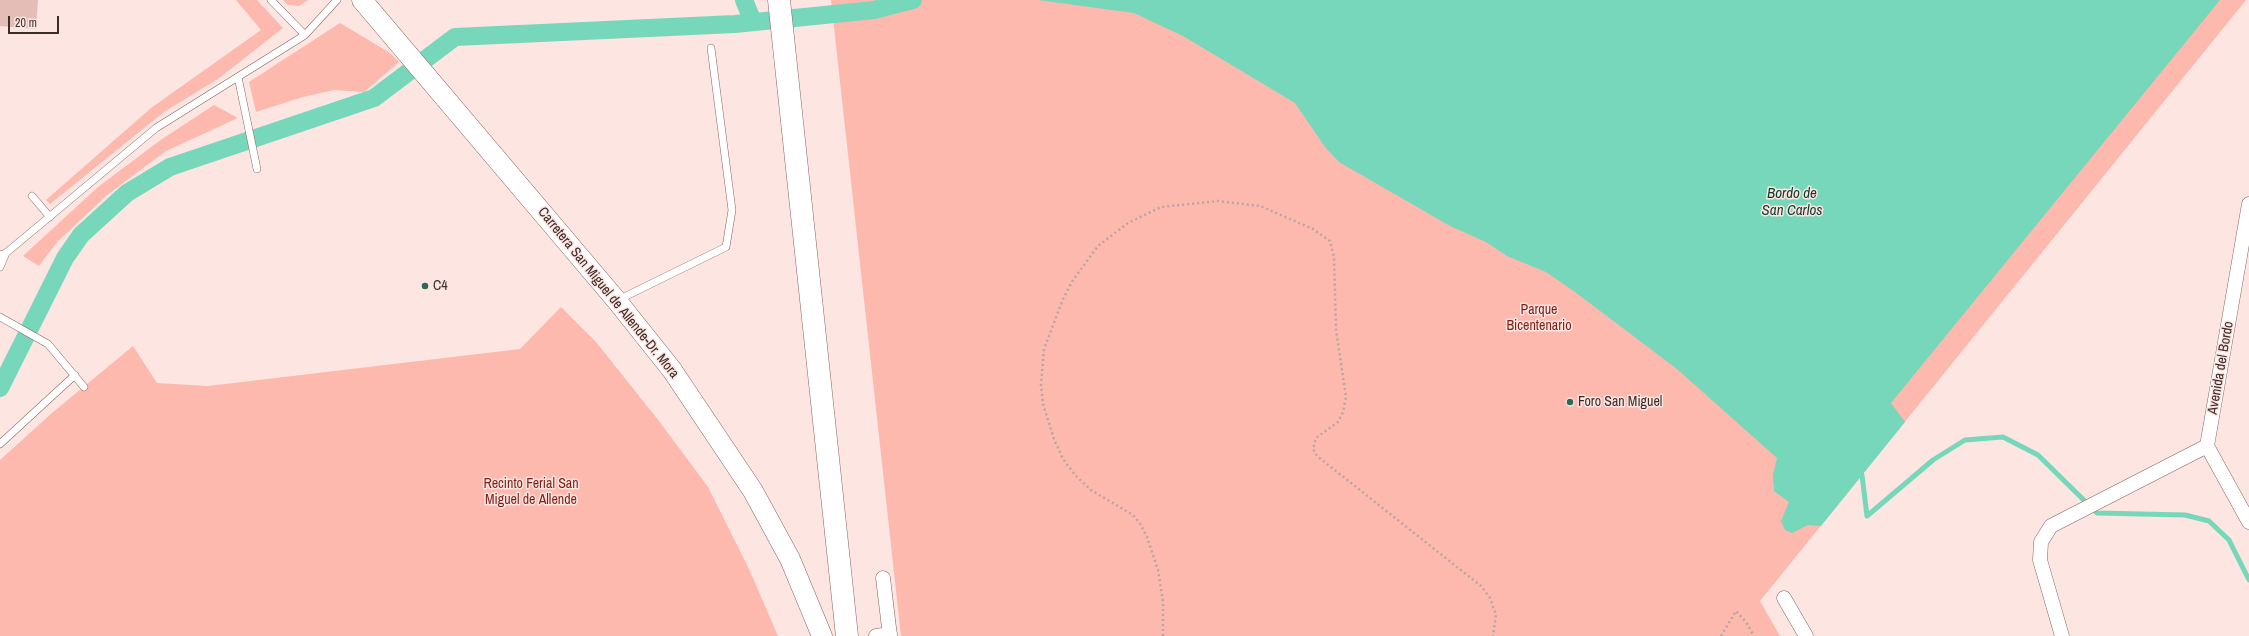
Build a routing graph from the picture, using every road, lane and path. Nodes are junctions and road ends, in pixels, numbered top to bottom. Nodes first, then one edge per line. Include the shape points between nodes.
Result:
1 (271, 0) edge
2 (337, 0) edge
3 (362, 0) edge
4 (779, 4) edge
5 (305, 35) junction
6 (711, 48) dead end
7 (238, 77) junction
8 (257, 169) dead end
9 (32, 196) dead end
10 (2249, 204) edge
11 (50, 216) junction
12 (3, 254) edge
13 (0, 267) edge
14 (617, 300) junction
15 (0, 317) edge
16 (76, 375) junction
17 (84, 387) dead end
18 (0, 444) edge
19 (2207, 446) junction
20 (2249, 522) edge
21 (883, 578) dead end
22 (1784, 598) dead end
23 (885, 635) edge
24 (822, 636) edge
25 (847, 636) edge
26 (1163, 636) edge
27 (1493, 636) edge
28 (1721, 636) edge
29 (1754, 636) edge
30 (1806, 636) edge
31 (2062, 636) edge

1 - 5 lane
2 - 5 lane
3 - 14 main road, Carretera San Miguel de Allende-Dr. Mora
4 - 25 main road
5 - 7 lane
6 - 14 lane via 732,210 726,247
7 - 8 lane
7 - 11 lane via 156,128
9 - 11 lane
10 - 19 street, Avenida del Bordo
11 - 12 lane
12 - 13 lane
14 - 24 main road, Carretera San Miguel de Allende-Dr. Mora via 672,370 753,491 790,559
15 - 16 lane via 48,344
16 - 17 lane
16 - 18 lane
19 - 20 street
19 - 31 street via 2105,496 2051,526 2041,542 2040,560
21 - 23 street
22 - 30 street
26 - 27 path via 1163,602 1158,570 1144,531 1133,515 1091,490 1075,475 1063,459 1054,439 1043,404 1041,385 1044,349 1063,299 1073,280 1098,246 1128,223 1161,207 1218,201 1260,206 1313,229 1330,241 1334,257 1336,330 1346,396 1338,422 1316,438 1313,449 1317,456 1481,586 1490,598 1496,615
28 - 29 path via 1736,611

